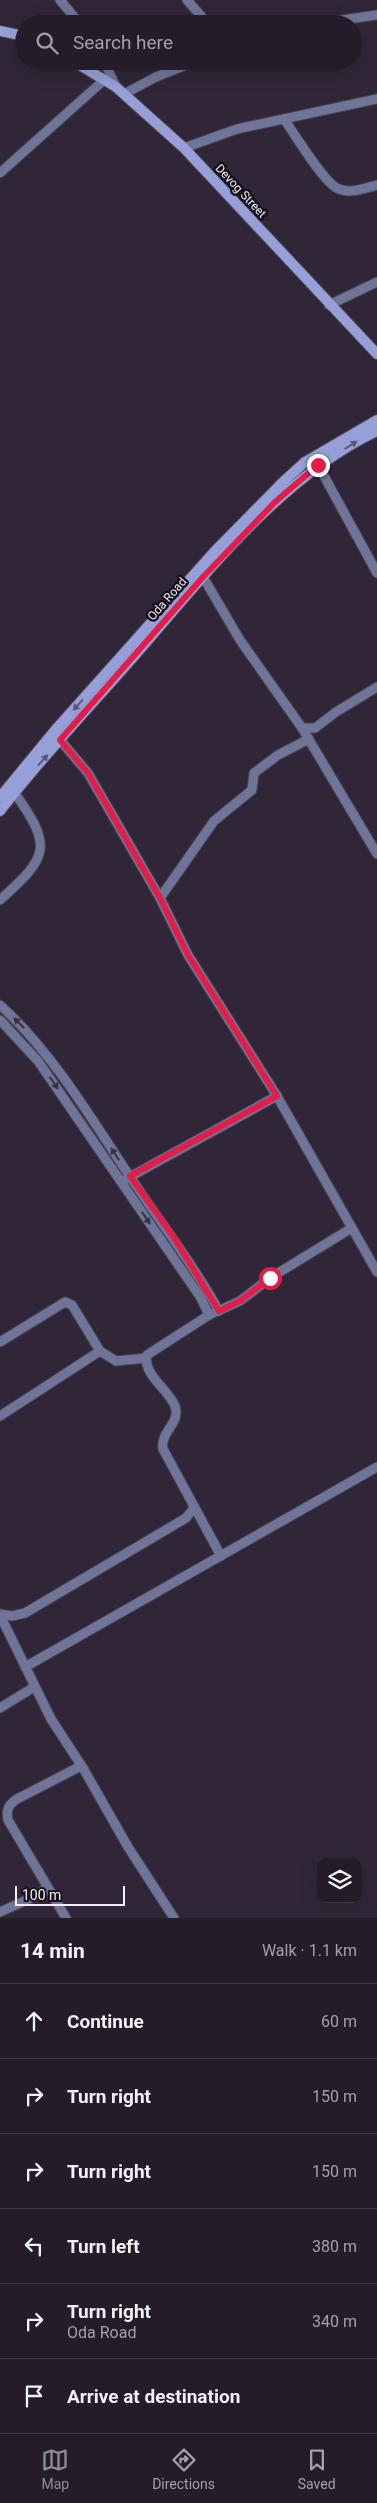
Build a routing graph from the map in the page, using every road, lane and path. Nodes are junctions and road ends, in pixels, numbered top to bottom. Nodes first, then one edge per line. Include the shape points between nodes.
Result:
1 (60, 0) edge
2 (187, 0) edge
3 (72, 15) edge
4 (200, 15) edge
5 (377, 16) edge
6 (362, 18) edge
7 (0, 31) edge
8 (15, 34) edge
9 (88, 70) edge
10 (108, 70) edge
11 (174, 70) edge
12 (104, 80) junction
13 (116, 87) junction
14 (124, 94) junction
15 (377, 99) edge
16 (284, 119) junction
17 (184, 148) junction
18 (0, 173) edge
19 (377, 185) edge
20 (377, 282) edge
21 (329, 305) junction
22 (377, 354) edge
23 (377, 420) edge
24 (377, 430) edge
25 (318, 465) junction
26 (377, 573) edge
27 (203, 577) junction
28 (377, 687) edge
29 (302, 728) junction
30 (309, 739) junction
31 (60, 740) junction
32 (14, 792) junction
33 (0, 797) edge
34 (0, 811) edge
35 (377, 854) edge
36 (160, 898) junction
37 (0, 900) edge
38 (0, 1005) edge
39 (0, 1020) edge
40 (47, 1055) junction
41 (38, 1061) junction
42 (277, 1096) junction
43 (126, 1179) junction
44 (350, 1229) junction
45 (377, 1272) edge
46 (219, 1311) junction
47 (210, 1315) junction
48 (0, 1342) edge
49 (100, 1351) junction
50 (146, 1358) junction
51 (0, 1416) edge
52 (377, 1467) edge
53 (194, 1508) junction
54 (222, 1556) junction
55 (0, 1614) edge
56 (25, 1667) junction
57 (34, 1687) junction
58 (0, 1708) edge
59 (81, 1766) junction
60 (4, 1810) edge
61 (47, 1888) junction
62 (0, 1912) edge
63 (66, 1918) edge
64 (174, 1918) edge

1 - 3 street
2 - 4 street
5 - 6 street
7 - 8 street
9 - 12 street, Devog Street
10 - 13 street
11 - 14 street
12 - 13 street, Devog Street
12 - 18 street
13 - 14 street, Devog Street
14 - 17 street, Devog Street
15 - 16 street
16 - 17 street via 237,129
16 - 19 street via 320,172 337,189 350,191
17 - 21 street, Devog Street
20 - 21 street
21 - 22 street, Devog Street
23 -> 33 street, Oda Road via 305,462 283,482 215,551
25 -> 24 street, Oda Road
25 - 26 street
25 - 27 street, Oda Road via 275,502
27 - 29 street via 240,640
27 - 31 street, Oda Road
28 - 29 street via 315,728
29 - 30 street
30 - 35 street
30 - 36 street via 278,754 254,773 252,790 214,821
32 -> 31 street, Oda Road
31 - 36 street via 88,773
32 - 34 street, Oda Road
32 - 37 street via 33,819 41,840 40,857 28,875
36 - 42 street via 188,955
40 -> 38 street
39 - 41 street
40 - 41 street
43 -> 40 street
41 -> 43 street
42 - 43 street
42 - 44 street
43 - 46 street via 173,1236
43 -> 47 street
44 - 45 street
44 - 46 street via 270,1278 240,1301
46 - 47 street
47 - 50 street via 150,1352
48 - 49 street via 65,1302 72,1305
49 - 50 street via 116,1361
49 - 51 street
50 - 53 street via 156,1380 175,1406 175,1422 163,1438 163,1449
52 - 54 street
53 - 54 street
53 - 55 street via 186,1518 25,1613
54 - 56 street
55 - 56 street
56 - 57 street
57 - 58 street
57 - 59 street
59 - 60 street via 17,1799
59 - 64 street
60 - 61 street
61 - 62 street
61 - 63 street

